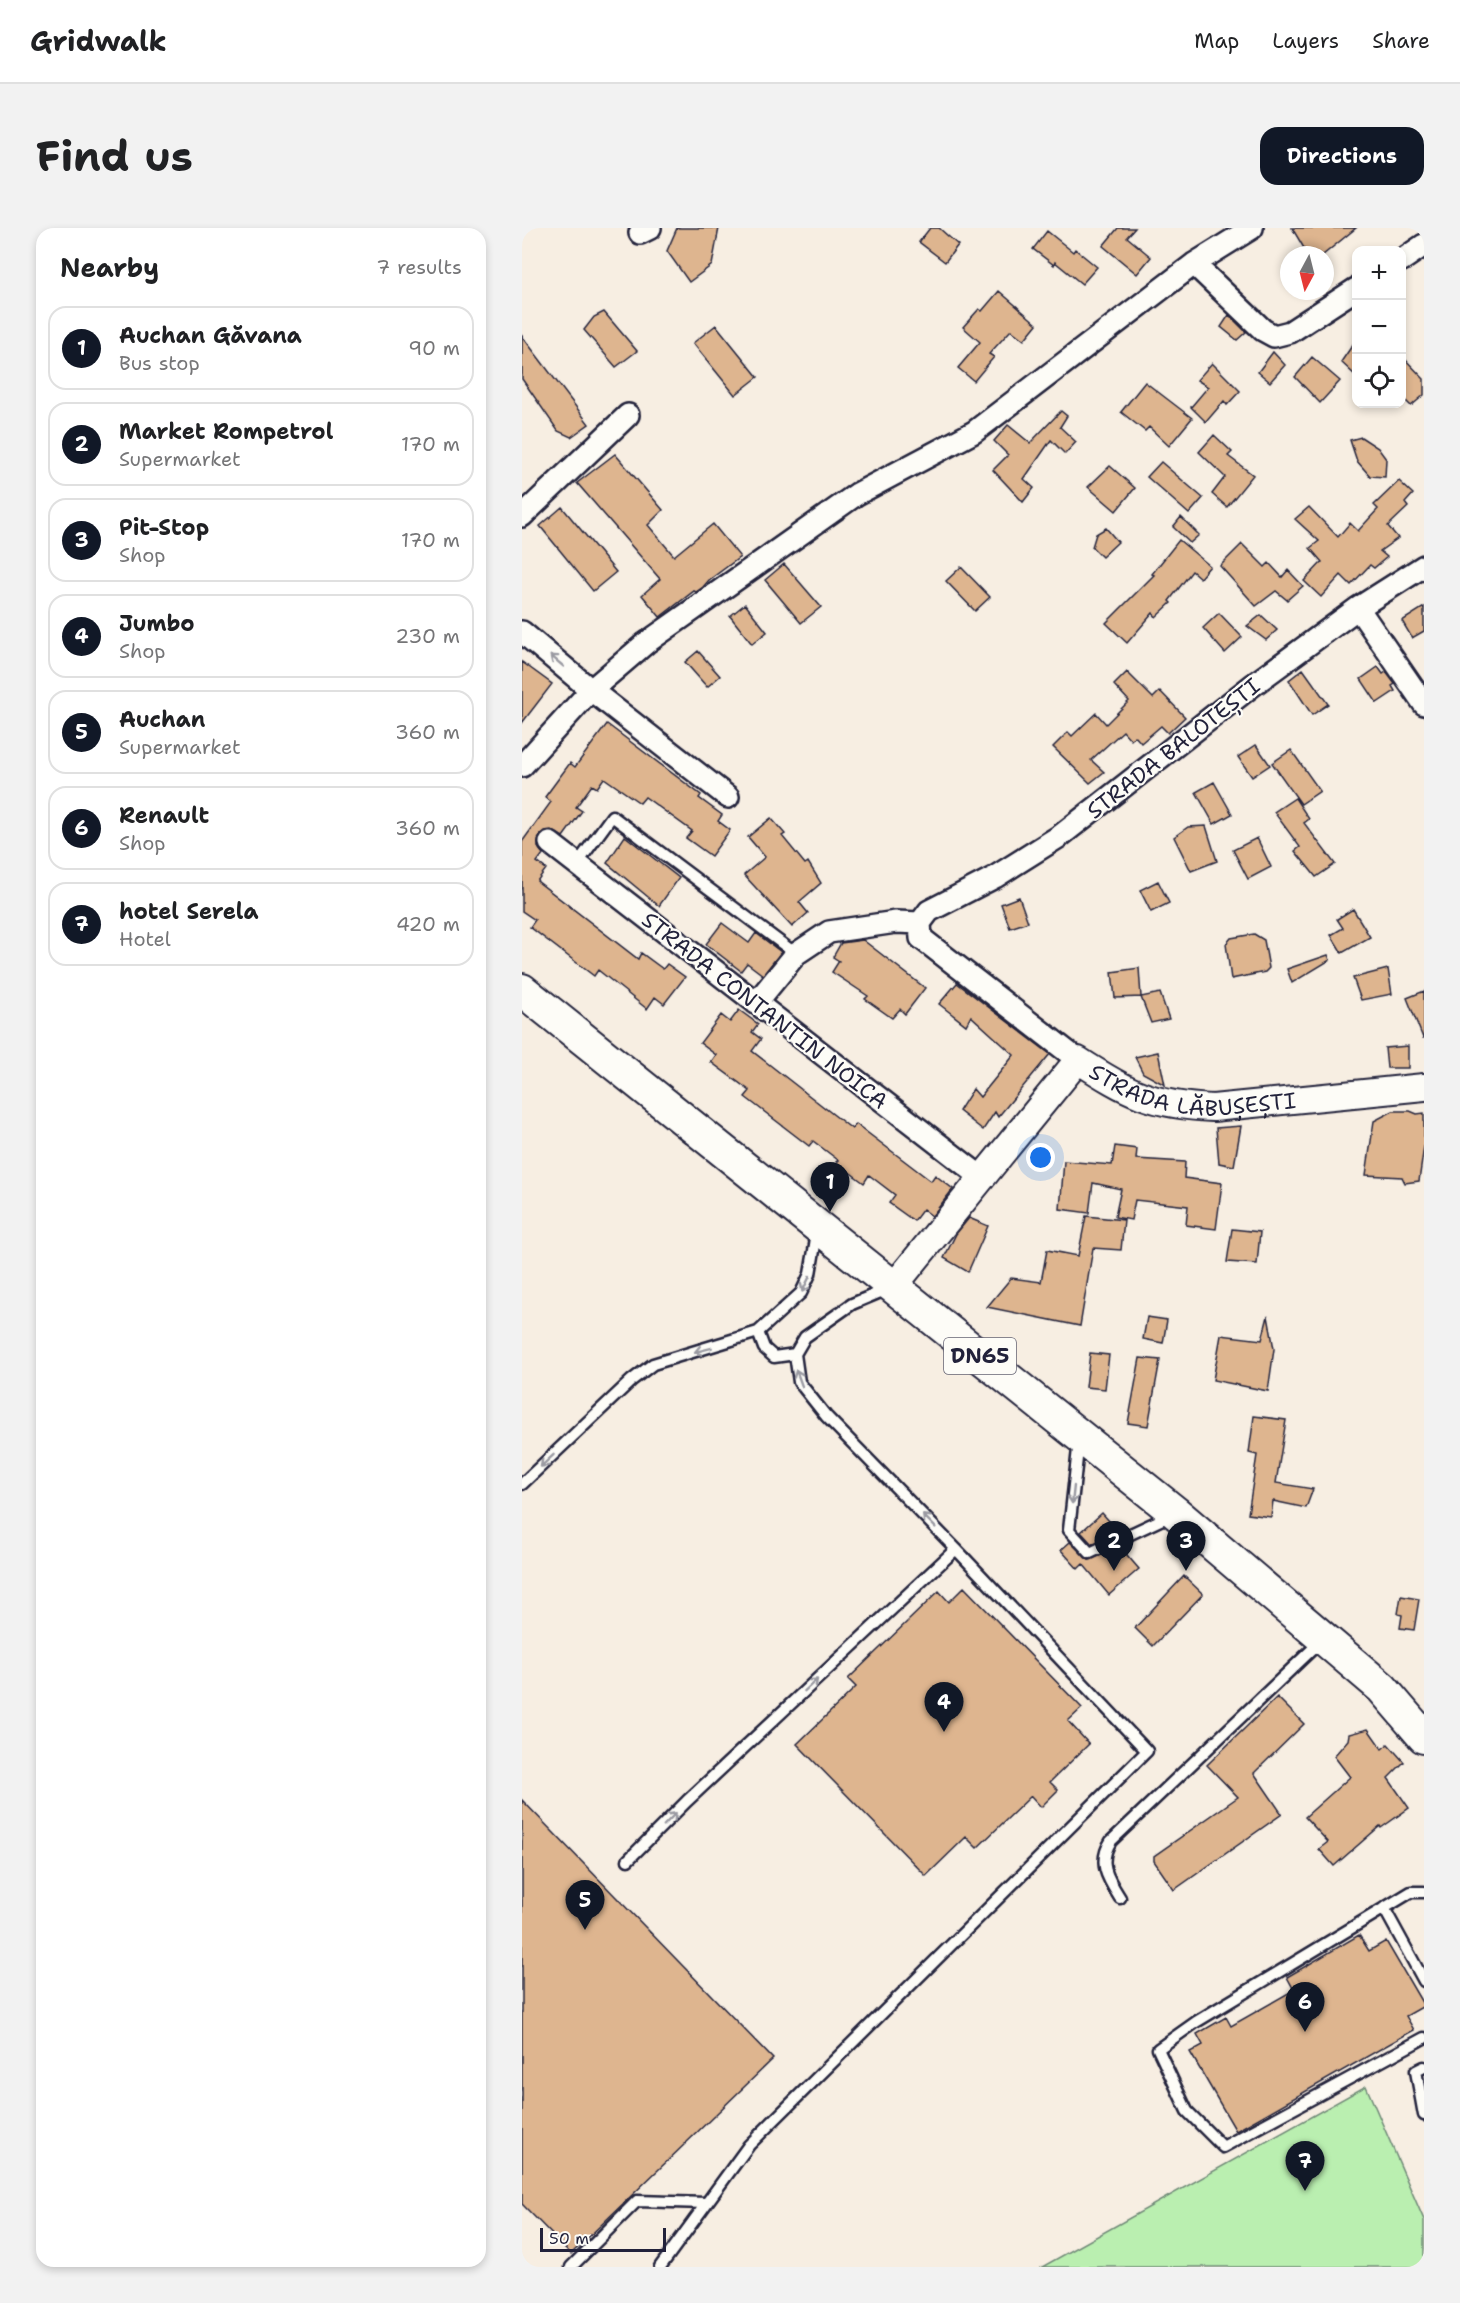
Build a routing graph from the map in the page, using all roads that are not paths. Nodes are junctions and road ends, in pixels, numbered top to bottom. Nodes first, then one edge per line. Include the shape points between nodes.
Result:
1 (1252, 228) edge
2 (1424, 245) edge
3 (1406, 257) edge
4 (1194, 264) junction
5 (1352, 292) edge
6 (628, 415) dead end
7 (522, 516) edge
8 (1424, 566) edge
9 (1358, 608) junction
10 (522, 632) edge
11 (591, 690) junction
12 (1424, 704) edge
13 (523, 763) edge
14 (728, 797) dead end
15 (550, 843) dead end
16 (577, 864) junction
17 (920, 923) junction
18 (796, 954) junction
19 (522, 990) edge
20 (756, 1003) junction
21 (1077, 1060) junction
22 (1424, 1087) edge
23 (981, 1177) junction
24 (819, 1227) junction
25 (894, 1286) junction
26 (759, 1332) junction
27 (795, 1354) junction
28 (1079, 1436) junction
29 (522, 1484) edge
30 (1176, 1513) junction
31 (956, 1549) junction
32 (1324, 1638) junction
33 (1424, 1737) edge
34 (628, 1860) dead end
35 (1424, 1892) edge
36 (1120, 1898) dead end
37 (1384, 1908) junction
38 (1420, 1963) edge
39 (1424, 1981) edge
40 (1424, 2038) edge
41 (1424, 2067) edge
42 (1424, 2115) edge
43 (706, 2203) junction
44 (571, 2267) edge
45 (660, 2267) edge

1 - 4 street
2 - 3 street
4 - 5 street via 1274,336 1290,332
4 - 11 street via 974,432 857,494 646,643
6 - 7 street
8 - 9 street, STRADA BALOTEȘTI
9 - 12 street
9 - 17 street, STRADA BALOTEȘTI via 1060,836 929,910
11 -> 10 street
11 - 13 street
11 - 14 street
15 - 16 street, STRADA CONTANTIN NOICA
16 - 18 lane via 612,816
16 - 20 street, STRADA CONTANTIN NOICA
17 - 18 street via 896,922 829,932
17 - 21 street via 921,938
18 - 20 street
19 - 24 main road, DN65
20 - 23 street, STRADA CONTANTIN NOICA
21 - 22 street, STRADA LĂBUȘEȘTI via 1120,1087 1150,1100 1182,1107 1213,1108
21 - 23 street, STRADA LĂBUȘEȘTI
23 - 25 street, STRADA LĂBUȘEȘTI
24 - 25 main road, DN65
24 -> 26 lane via 810,1274 801,1293
25 - 27 lane via 833,1316 805,1337
25 - 28 main road, DN65
26 - 27 lane via 764,1348 774,1357
26 -> 29 lane via 653,1364
31 -> 27 lane via 820,1410 799,1382
28 - 30 main road, DN65
28 -> 30 lane via 1069,1530 1090,1553
30 - 32 main road, DN65
34 -> 31 lane
31 - 43 lane via 1147,1751 749,2145
32 - 33 main road, DN65 via 1382,1688
32 - 36 lane via 1111,1841 1104,1869
35 - 37 lane via 1411,1892
37 - 38 lane
37 - 40 lane via 1158,2049 1187,2111 1223,2147
38 - 39 lane
41 - 42 lane via 1416,2071
43 - 44 lane via 637,2200
43 - 45 lane

